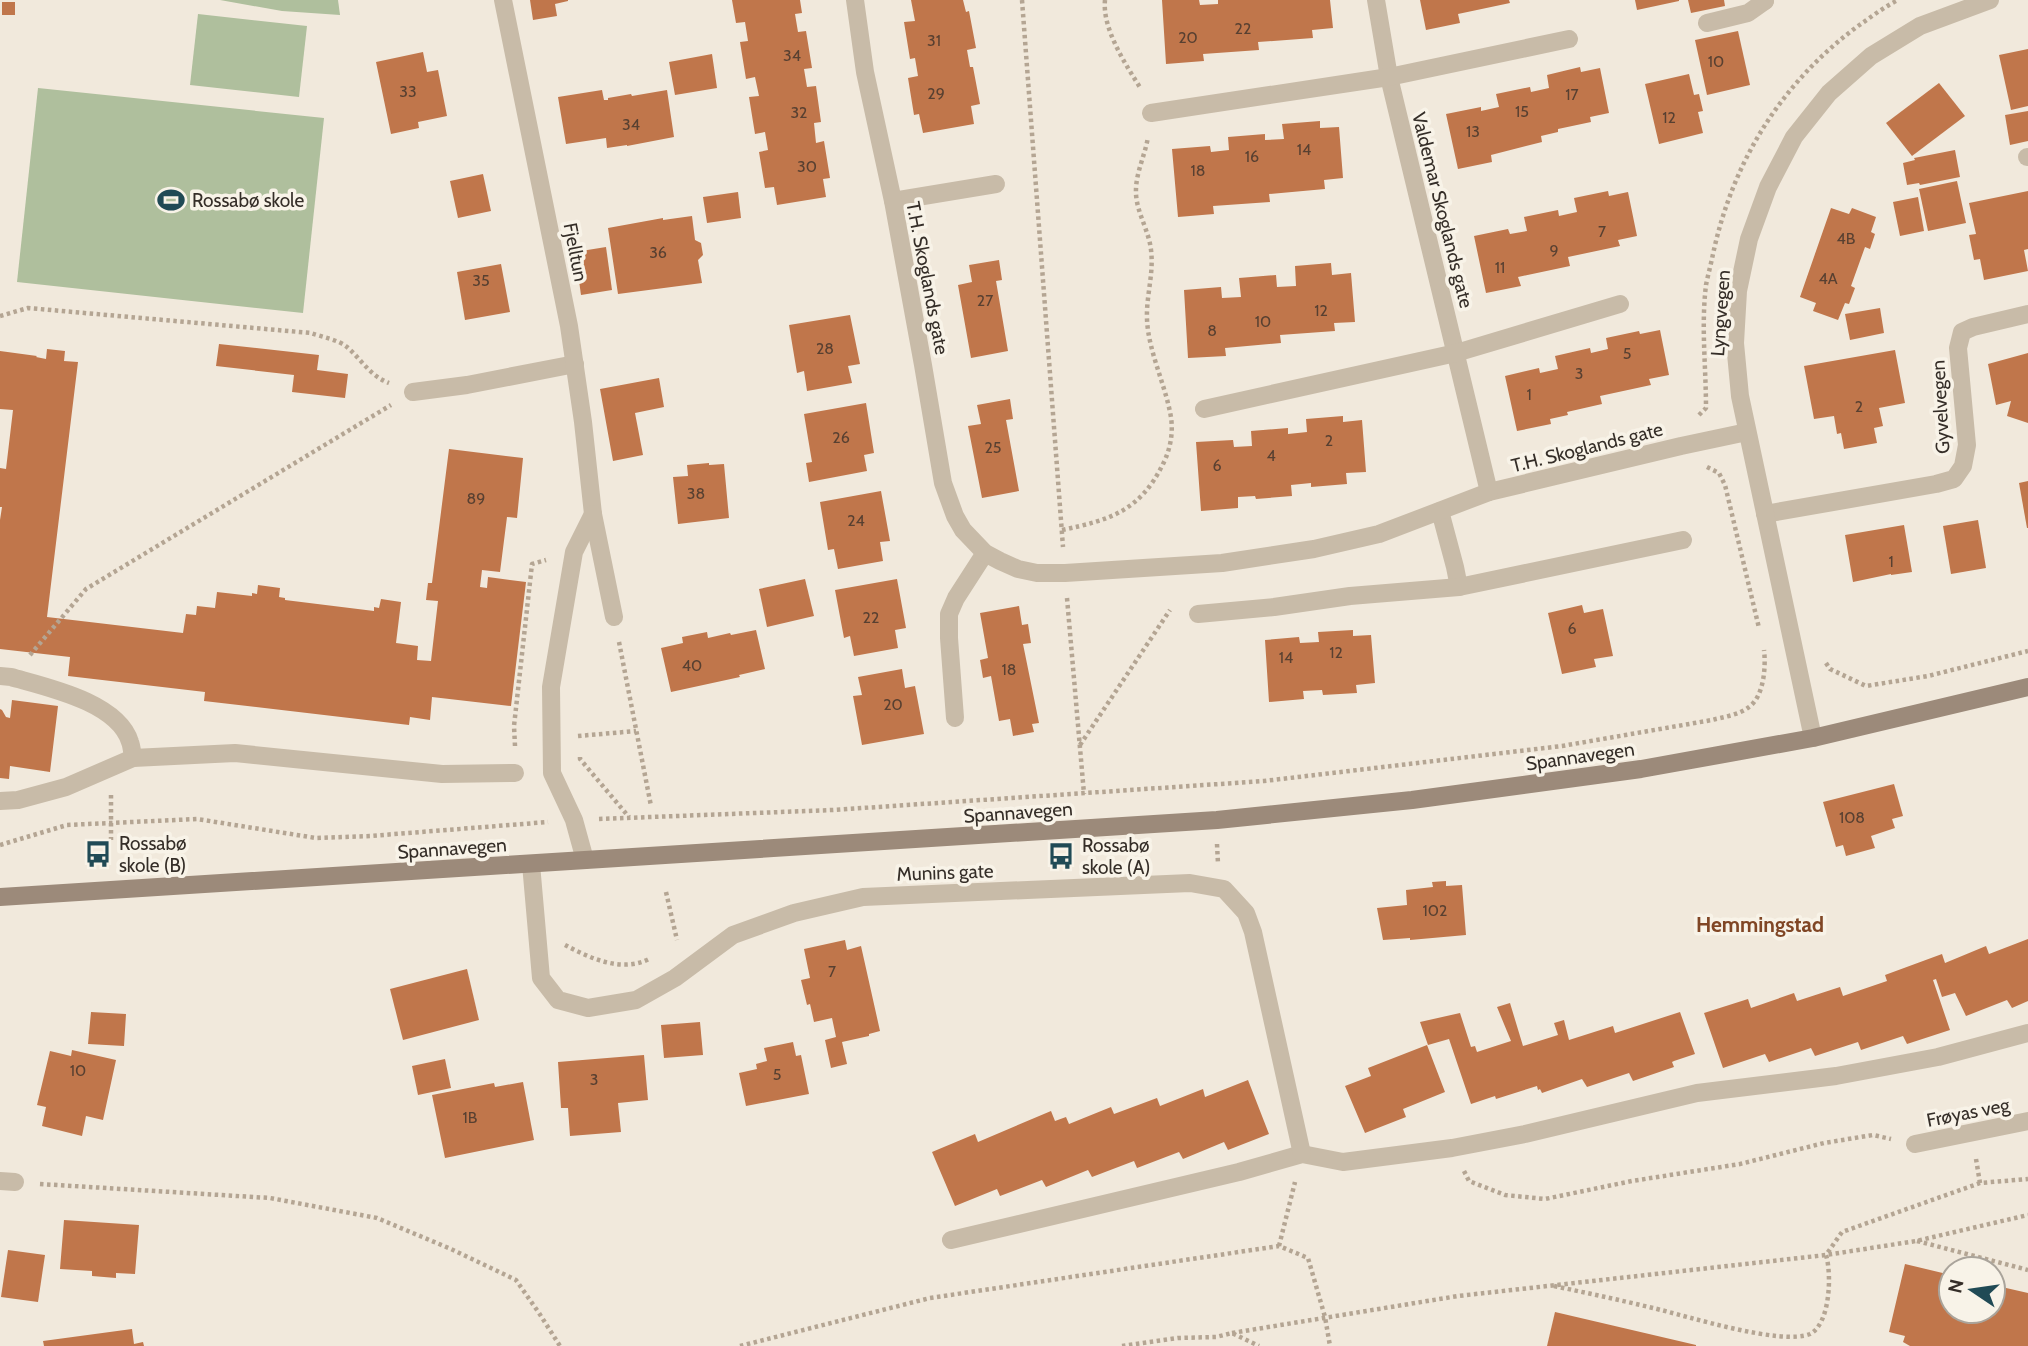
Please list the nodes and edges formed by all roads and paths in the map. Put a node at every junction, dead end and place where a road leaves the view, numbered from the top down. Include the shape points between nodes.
1 (503, 0) edge
2 (855, 0) edge
3 (1022, 0) edge
4 (1105, 0) edge
5 (1376, 0) edge
6 (1765, 0) edge
7 (1990, 0) edge
8 (1707, 23) dead end
9 (1569, 39) dead end
10 (1389, 77) junction
11 (1151, 113) junction
12 (996, 184) dead end
13 (893, 201) junction
14 (1620, 304) dead end
15 (2028, 314) edge
16 (0, 316) edge
17 (1456, 353) junction
18 (575, 364) junction
19 (413, 392) junction
20 (1204, 409) dead end
21 (1747, 432) junction
22 (1705, 467) dead end
23 (1489, 492) junction
24 (1440, 511) junction
25 (593, 514) junction
26 (1765, 514) junction
27 (1062, 530) junction
28 (1683, 540) dead end
29 (985, 553) junction
30 (1065, 573) junction
31 (1459, 587) junction
32 (1175, 603) dead end
33 (1198, 614) dead end
34 (614, 617) joint
35 (1761, 634) dead end
36 (1764, 648) dead end
37 (2028, 651) edge
38 (1824, 659) dead end
39 (5, 676) edge
40 (2028, 687) edge
41 (955, 718) dead end
42 (636, 731) junction
43 (578, 736) dead end
44 (1813, 738) junction
45 (1079, 746) junction
46 (133, 758) junction
47 (110, 768) junction
48 (515, 773) dead end
49 (1084, 794) junction
50 (0, 801) edge
51 (651, 806) dead end
52 (574, 820) junction
53 (112, 823) junction
54 (111, 840) dead end
55 (0, 845) edge
56 (585, 860) junction
57 (531, 864) junction
58 (666, 892) dead end
59 (0, 897) edge
60 (537, 930) junction
61 (671, 945) dead end
62 (654, 956) dead end
63 (2028, 1033) edge
64 (2028, 1121) edge
65 (1915, 1144) joint
66 (1452, 1148) junction
67 (1302, 1154) junction
68 (2028, 1179) edge
69 (7, 1182) edge
70 (2028, 1215) edge
71 (951, 1240) dead end
72 (1916, 1241) junction
73 (1279, 1245) junction
74 (1826, 1255) junction
75 (2028, 1270) edge
76 (1550, 1285) junction
77 (1325, 1317) junction
78 (1233, 1333) junction
79 (559, 1346) edge
80 (740, 1346) edge
81 (1122, 1346) edge
82 (1259, 1346) edge
83 (1331, 1346) edge

1 - 18 street, Fjelltun
2 - 13 street, T.H. Skoglands gate via 864,72
3 - 27 path
4 - 11 path via 1111,34
5 - 10 street, Valdemar Skoglands gate
6 - 8 street via 1748,13
7 - 21 street, Lyngvegen via 1920,26 1871,56 1829,93 1794,137 1749,239 1738,291 1735,343
9 - 10 street
10 - 11 street
10 - 17 street, Valdemar Skoglands gate
11 - 27 path via 1136,196 1151,249 1147,319 1170,412 1167,456 1140,499 1102,520
12 - 13 street
13 - 29 street, T.H. Skoglands gate via 943,482 955,516
14 - 17 street
15 - 26 street, Gyvelvegen via 1962,332 1958,348 1966,445 1963,466 1954,478
16 - 19 path via 28,308 311,333 346,345 383,381
17 - 20 street
17 - 23 street, Valdemar Skoglands gate
18 - 19 street
18 - 25 street, Fjelltun
19 - 39 path via 86,589
21 - 23 street, T.H. Skoglands gate
21 - 26 street, Lyngvegen
22 - 35 path via 1719,473 1725,485
23 - 24 street, T.H. Skoglands gate
24 - 30 street, T.H. Skoglands gate via 1379,534 1314,549 1222,563
24 - 31 street
25 - 34 street, Fjelltun
25 - 52 street via 574,551 551,687 552,773
26 - 44 street, Lyngvegen
27 - 30 path
28 - 31 street
29 - 30 street, T.H. Skoglands gate via 1018,569
29 - 41 street via 949,614
30 - 45 path
31 - 33 street
32 - 45 path
34 - 42 path
36 - 49 path via 1762,685 1750,707 1712,720 1562,746 1419,763 1264,781
37 - 38 path via 1866,686 1830,669
39 - 46 street via 81,697 105,712 130,740
40 - 44 main road, Spannavegen
42 - 43 path
42 - 51 path
44 - 56 main road, Spannavegen via 1628,771 1217,820
45 - 49 path
46 - 47 street
46 - 48 street via 235,753 442,774
47 - 50 street via 66,787
47 - 53 path
49 - 52 path
52 - 53 path via 316,838 197,819
52 - 56 street
53 - 54 path
53 - 55 path via 67,825
56 - 57 main road, Spannavegen
57 - 59 main road, Spannavegen
57 - 60 street, Munins gate
58 - 61 path via 677,940
60 - 62 path via 590,958 615,964
60 - 67 street, Munins gate via 541,978 558,1000 588,1008 636,1000 733,935 794,913 863,897 1190,883 1224,889 1246,914 1254,932
63 - 66 street via 1938,1057 1836,1076 1697,1093
64 - 65 street, Frøyas veg
65 - 66 path via 1873,1135 1545,1199 1505,1195 1469,1181
66 - 67 street via 1343,1162
67 - 71 street
67 - 73 path
68 - 74 path via 1980,1182 1842,1233
69 - 79 path via 270,1198 377,1218 516,1280
70 - 72 path
72 - 74 path
72 - 75 path
73 - 77 path via 1308,1258
73 - 80 path via 930,1298
74 - 76 path
74 - 76 path via 1828,1297 1820,1326 1809,1335 1777,1337 1740,1331
76 - 77 path
77 - 78 path
77 - 83 path
78 - 81 path
78 - 82 path

